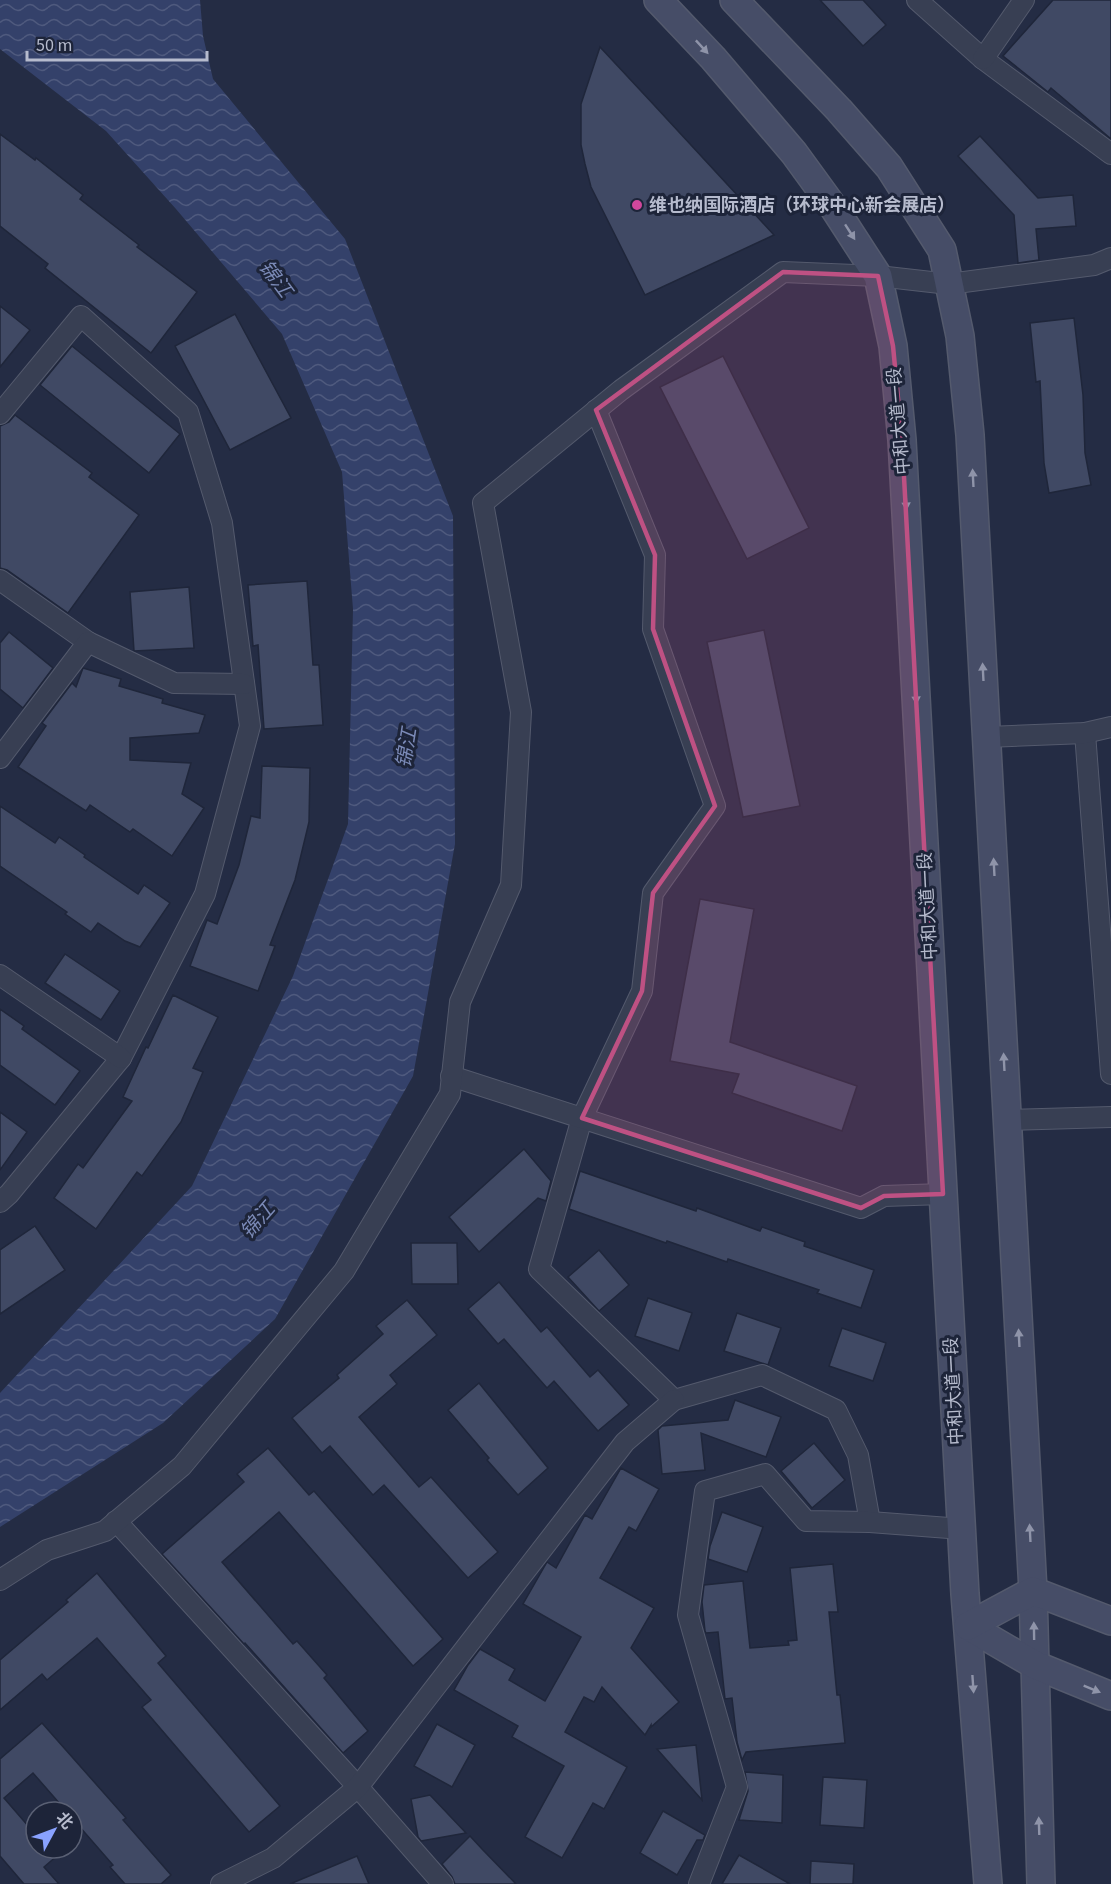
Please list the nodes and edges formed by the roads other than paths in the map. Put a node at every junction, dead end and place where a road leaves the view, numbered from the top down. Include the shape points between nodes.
1 (734, 0) edge
2 (916, 0) edge
3 (1024, 0) edge
4 (660, 2) edge
5 (983, 59) junction
6 (1111, 154) edge
7 (1111, 258) edge
8 (878, 276) junction
9 (949, 284) junction
10 (596, 410) junction
11 (0, 414) edge
12 (0, 580) edge
13 (88, 642) junction
14 (244, 684) junction
15 (1111, 727) edge
16 (1085, 733) junction
17 (987, 737) junction
18 (0, 758) edge
19 (0, 975) edge
20 (121, 1058) junction
21 (1111, 1074) edge
22 (451, 1076) junction
23 (582, 1118) junction
24 (1111, 1118) edge
25 (1008, 1120) junction
26 (3, 1194) edge
27 (943, 1194) junction
28 (674, 1400) junction
29 (116, 1521) junction
30 (870, 1522) junction
31 (962, 1529) junction
32 (0, 1580) edge
33 (1033, 1591) junction
34 (1111, 1621) edge
35 (968, 1626) junction
36 (1035, 1665) junction
37 (1111, 1696) edge
38 (358, 1787) junction
39 (221, 1884) edge
40 (443, 1884) edge
41 (699, 1884) edge
42 (988, 1884) edge
43 (1041, 1884) edge

1 - 9 main road via 889,167 942,250
2 - 5 street
3 - 5 street
4 -> 8 main road, 中和大道一段 via 794,153
5 - 6 street
7 - 9 street via 1094,265
8 - 9 street
8 - 10 street via 783,272
8 -> 27 main road, 中和大道一段 via 893,346 902,440
17 -> 9 main road via 970,435 960,336
10 - 22 street via 483,503 521,712 511,885 460,1002
10 - 23 street via 655,555 653,629 715,806 652,893 642,991
11 - 14 street via 81,316 188,412 222,523
12 - 13 street
13 - 14 street via 174,683
13 - 18 street
14 - 20 street via 250,726 205,894
15 - 16 street
16 - 17 street
16 - 21 street
25 -> 17 main road
19 - 20 street
20 - 26 street
22 - 23 street
22 - 29 street via 450,1094 344,1270 182,1466
23 - 27 street via 861,1208 884,1196
23 - 28 street via 539,1269
24 - 25 street
33 -> 25 main road
27 - 31 main road, 中和大道一段
28 - 30 street via 762,1375 836,1410 858,1455
28 - 38 street via 624,1442
29 - 32 street via 105,1531 47,1550
29 - 38 street
30 - 31 street
30 - 41 street via 806,1521 765,1474 705,1491 688,1615 737,1787
31 - 35 main road, 中和大道一段
33 - 34 main road
33 - 35 main road
36 -> 33 main road
35 - 36 main road
35 -> 42 main road, 中和大道一段
36 -> 37 main road
43 -> 36 main road
38 - 39 street via 273,1858
38 - 40 street

